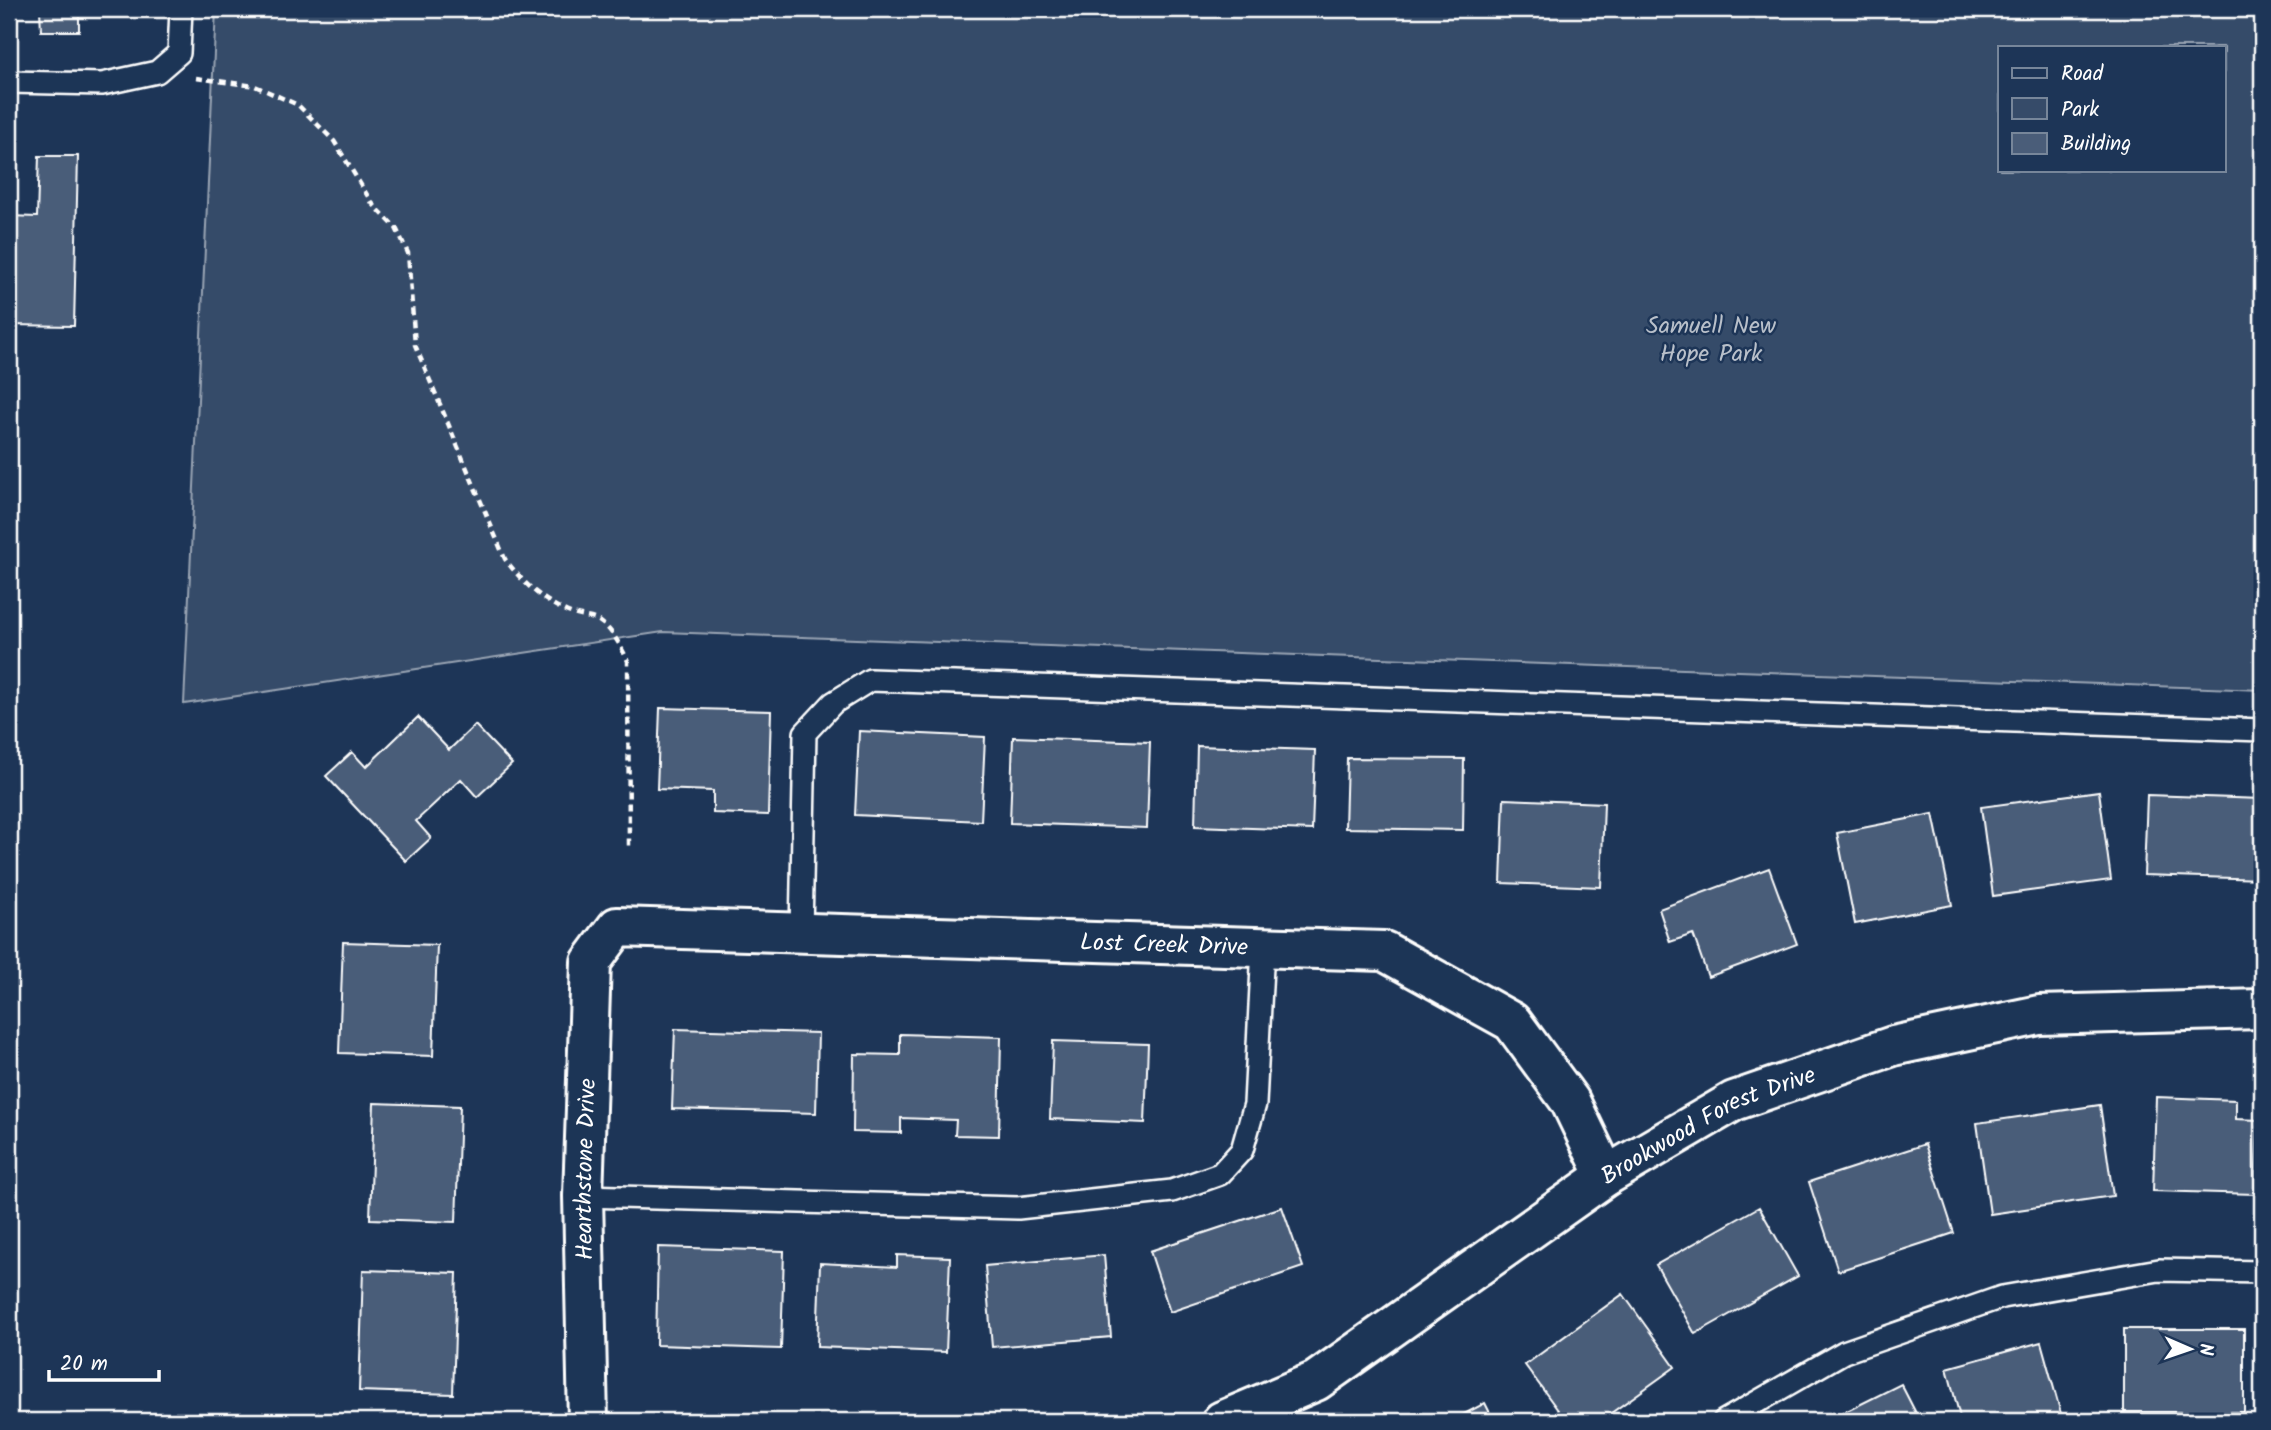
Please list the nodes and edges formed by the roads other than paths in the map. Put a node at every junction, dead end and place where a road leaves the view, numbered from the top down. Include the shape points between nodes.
1 (181, 9) edge
2 (9, 82) edge
3 (2262, 730) edge
4 (617, 927) joint
5 (801, 933) junction
6 (1263, 947) junction
7 (2262, 1009) edge
8 (1606, 1176) junction
9 (583, 1196) junction
10 (2262, 1272) edge
11 (588, 1421) edge
12 (1222, 1421) edge
13 (1724, 1421) edge

1 - 2 lane via 179,53 157,72 102,84
3 - 5 lane via 870,680 833,703 805,733
4 - 5 street, Lost Creek Drive
4 - 9 street, Hearthstone Drive via 591,962
5 - 6 street, Lost Creek Drive
6 - 8 street, Lost Creek Drive via 1384,951 1512,1022 1570,1101
6 - 9 lane via 1255,1104 1242,1150 1220,1174 1172,1191 1018,1208
7 - 8 street, Brookwood Forest Drive via 2039,1015 1893,1046 1734,1101
8 - 12 street, Brookwood Forest Drive via 1316,1381
9 - 11 street, Hearthstone Drive
10 - 13 lane via 2159,1270 2002,1297 1844,1352

